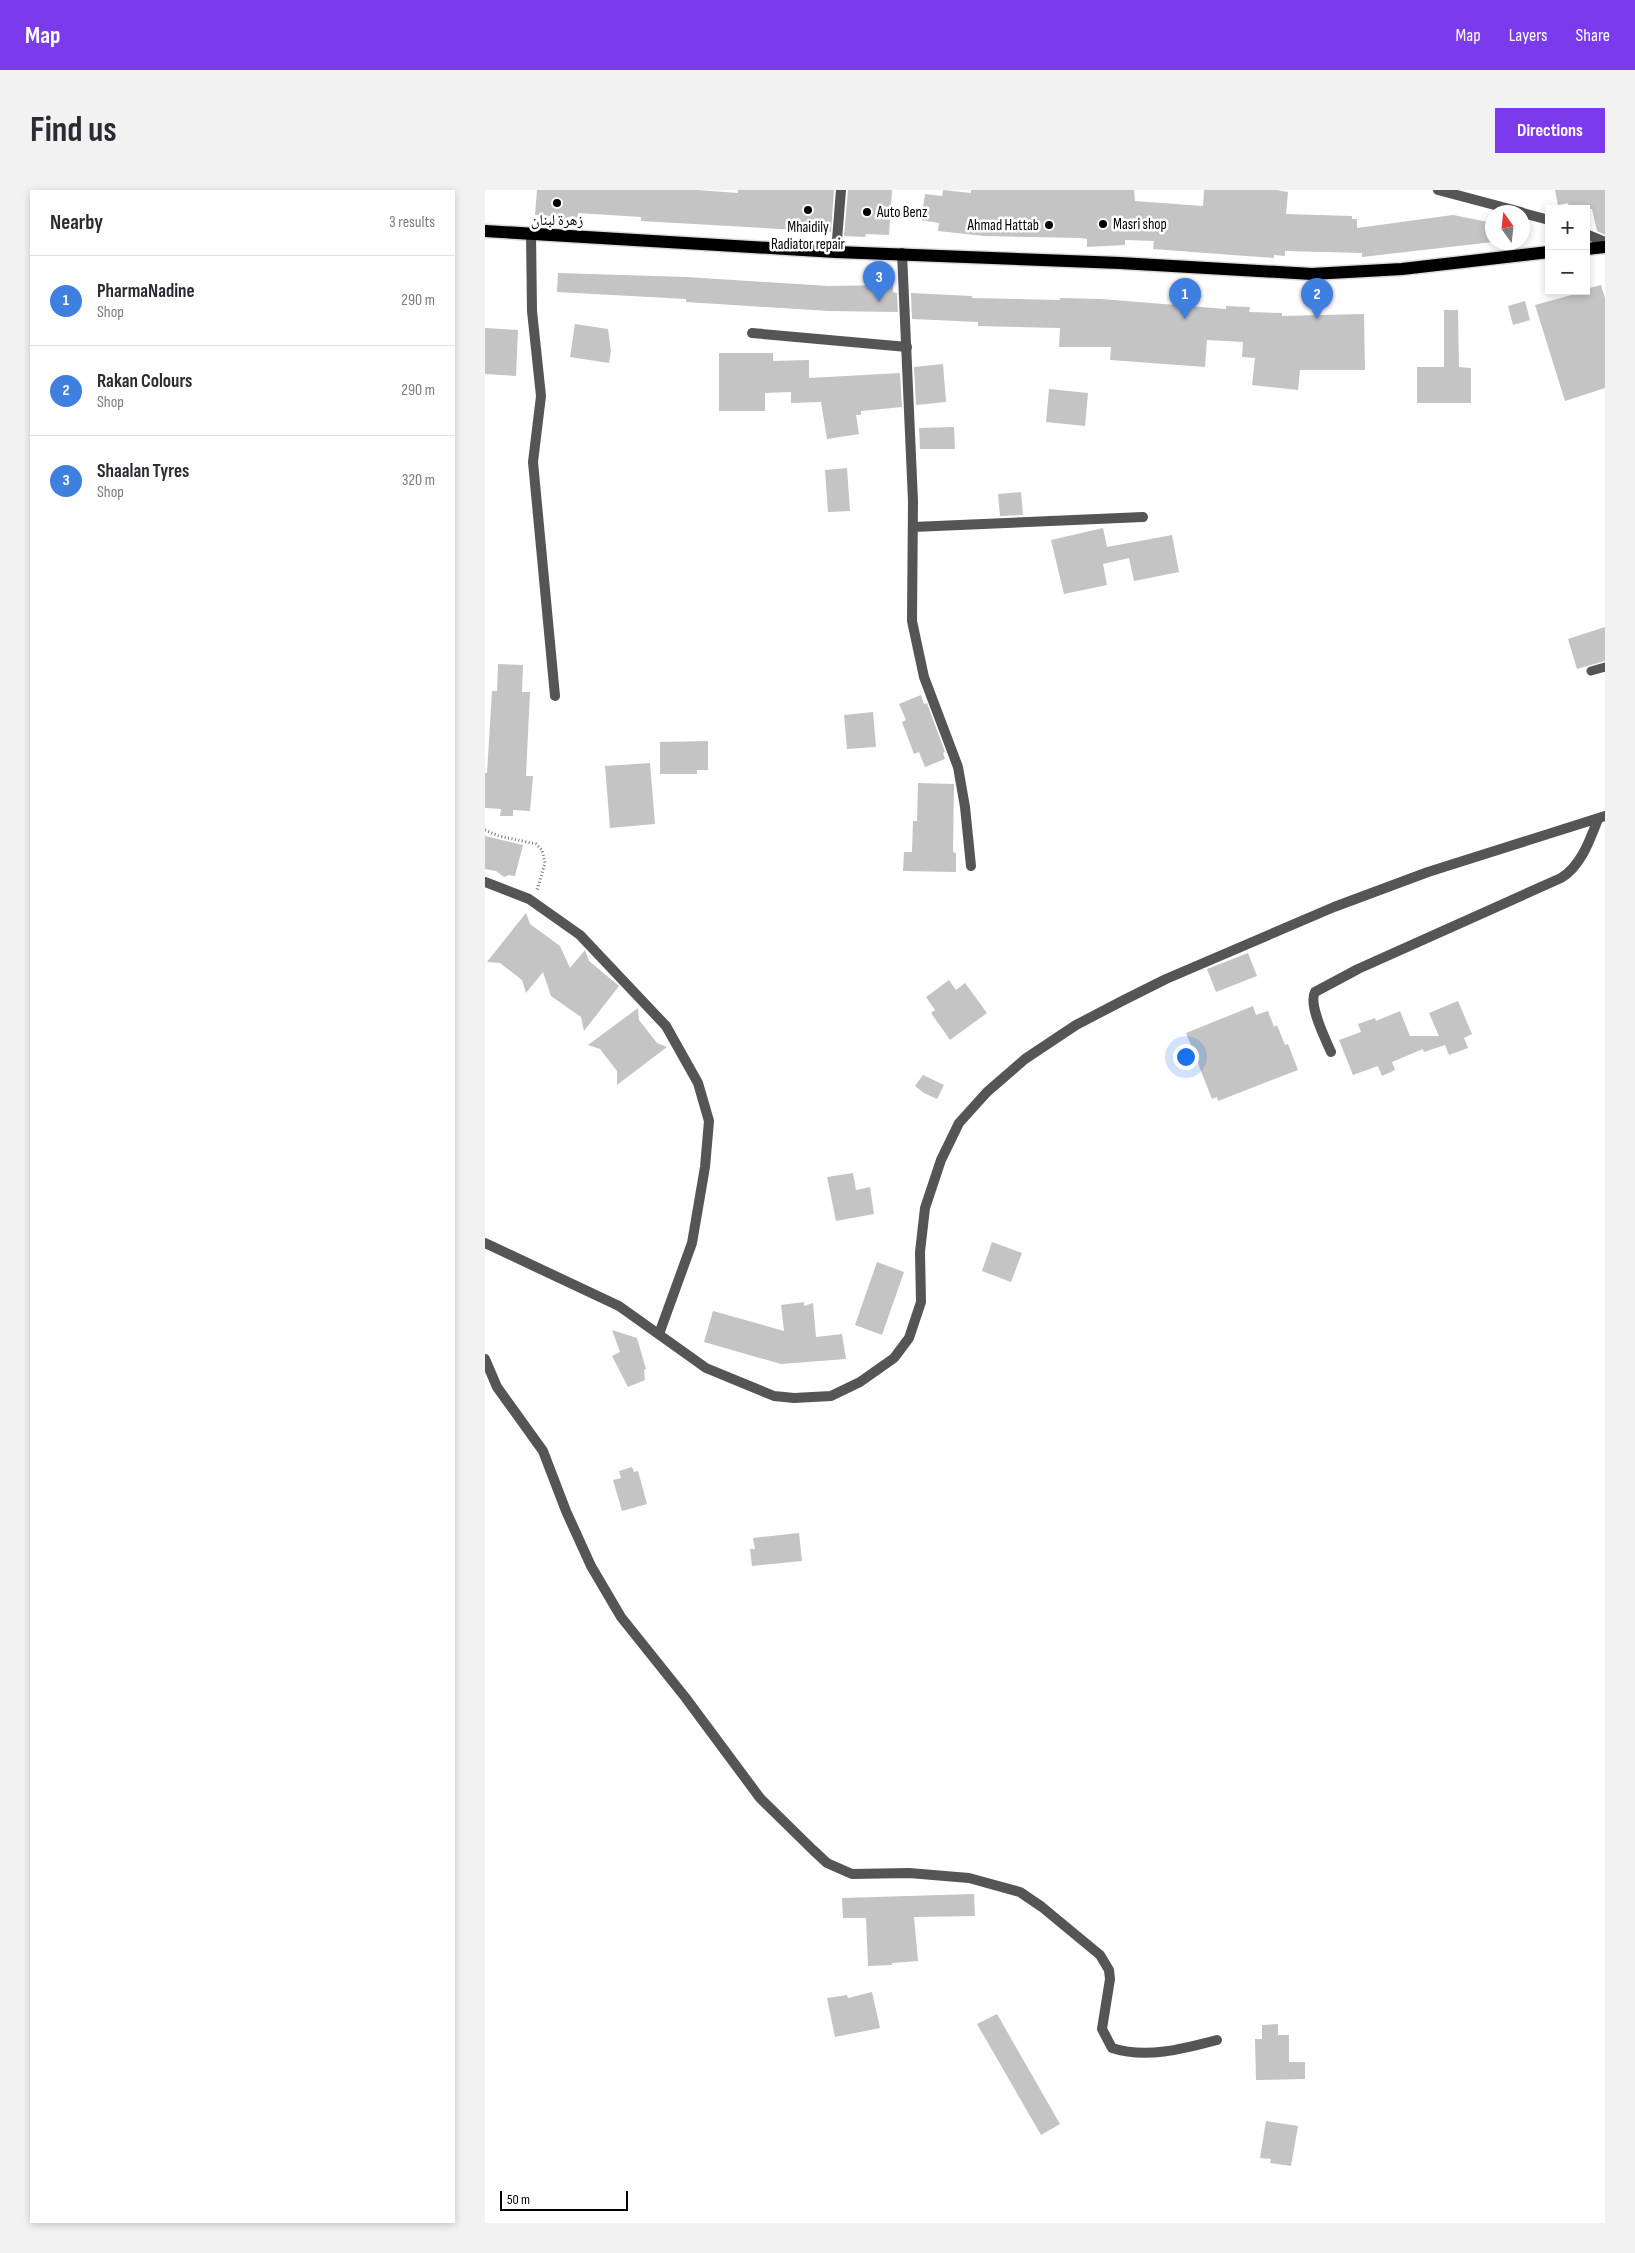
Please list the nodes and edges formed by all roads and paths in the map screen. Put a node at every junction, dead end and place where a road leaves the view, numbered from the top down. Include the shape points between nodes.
1 (841, 190) edge
2 (1438, 190) edge
3 (1493, 205) edge
4 (1530, 215) edge
5 (1545, 219) edge
6 (485, 231) edge
7 (531, 233) junction
8 (1590, 236) edge
9 (1605, 242) edge
10 (1605, 246) edge
11 (1590, 248) edge
12 (836, 252) junction
13 (1545, 252) edge
14 (902, 253) junction
15 (752, 333) dead end
16 (907, 347) junction
17 (1143, 517) dead end
18 (913, 527) junction
19 (1605, 667) edge
20 (1591, 671) dead end
21 (555, 696) dead end
22 (1602, 818) edge
23 (485, 830) edge
24 (971, 866) dead end
25 (485, 882) edge
26 (529, 898) junction
27 (1331, 1052) dead end
28 (485, 1243) edge
29 (659, 1334) junction
30 (485, 1359) edge
31 (1217, 2040) dead end

1 - 12 street
2 - 3 street
4 - 5 street
6 - 7 main road
7 - 12 main road
7 - 21 street via 532,311 541,396 533,462
8 - 9 street
10 - 11 main road
12 - 14 main road
13 - 14 main road via 1401,269 1312,274
14 - 16 street
15 - 16 street
16 - 18 street
17 - 18 street
18 - 24 street via 911,621 924,677 958,767
19 - 20 lane
22 - 27 street via 1571,871 1561,878 1358,969 1315,992 1312,996 1314,1009
22 - 29 street via 1428,872 1334,907 1166,979 1076,1024 1025,1059 987,1092 959,1123 941,1160 925,1208 920,1252 921,1302 909,1338 894,1358 860,1382 831,1396 774,1396 706,1368
23 - 26 path via 536,844 542,850 545,863 538,889
25 - 26 street
26 - 29 street via 580,935 666,1026 698,1083 709,1121 705,1167 692,1243
28 - 29 street via 619,1306
30 - 31 street via 497,1386 543,1451 587,1557 621,1618 760,1798 813,1850 827,1863 852,1874 909,1873 969,1878 1020,1892 1042,1906 1100,1955 1105,1963 1110,1979 1102,2029 1111,2048 1127,2053 1153,2053

